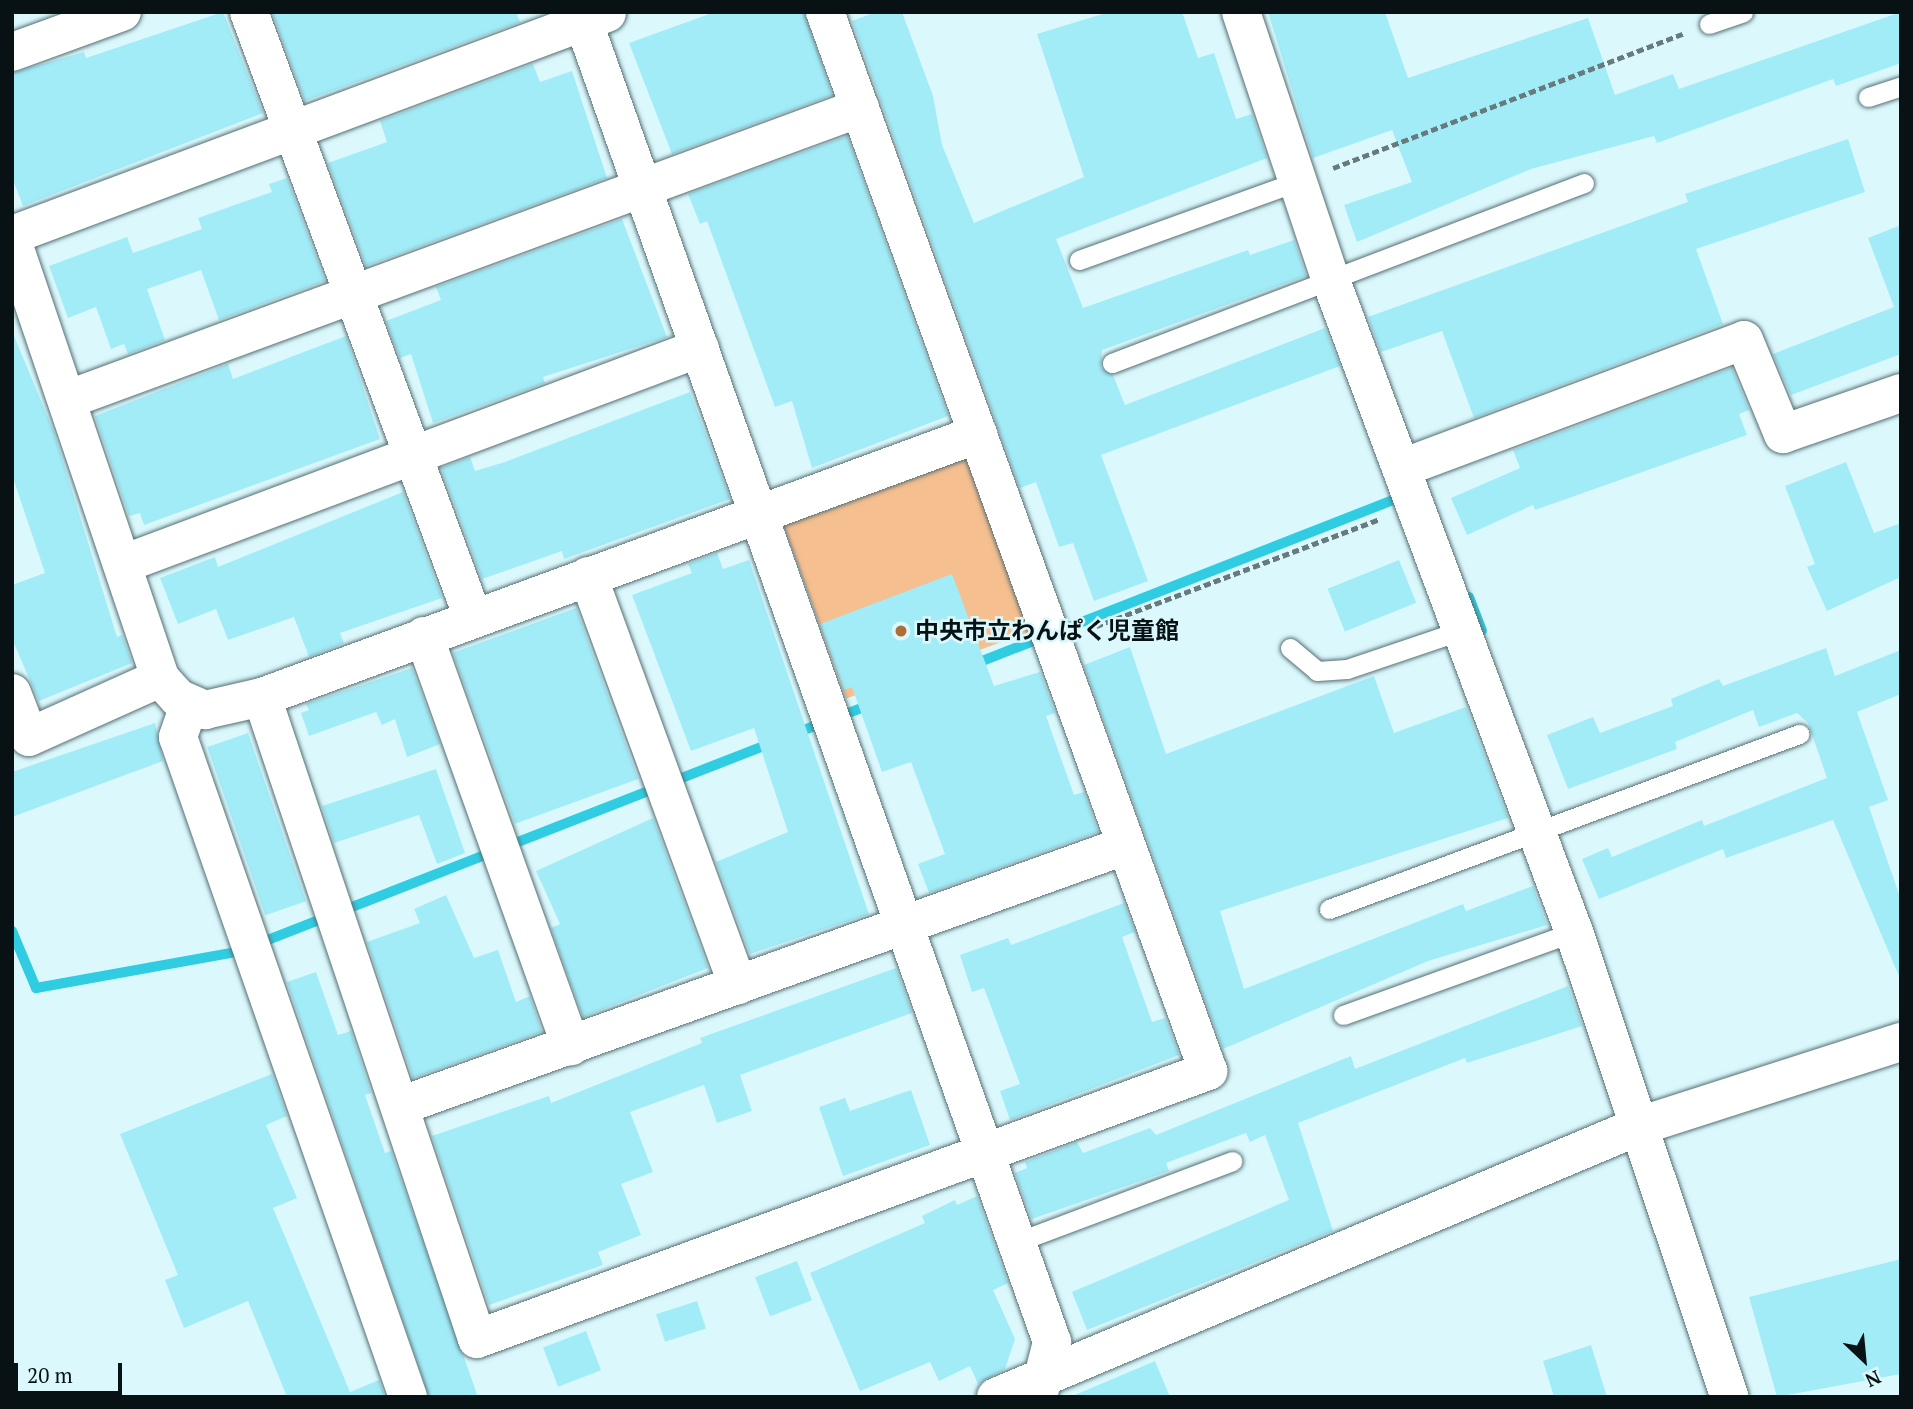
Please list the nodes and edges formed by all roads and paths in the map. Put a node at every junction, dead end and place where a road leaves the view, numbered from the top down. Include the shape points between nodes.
1 (122, 12) edge
2 (249, 12) edge
3 (825, 12) edge
4 (1241, 12) edge
5 (1743, 12) edge
6 (591, 15) edge
7 (1709, 24) joint
8 (12, 52) edge
9 (1901, 86) edge
10 (1868, 97) dead end
11 (860, 108) junction
12 (293, 130) junction
13 (1296, 182) junction
14 (1584, 183) dead end
15 (642, 188) junction
16 (12, 237) edge
17 (1079, 260) dead end
18 (1330, 278) junction
19 (354, 295) junction
20 (700, 348) junction
21 (1112, 363) dead end
22 (1901, 393) edge
23 (69, 399) junction
24 (978, 434) junction
25 (413, 456) junction
26 (1409, 486) junction
27 (758, 513) junction
28 (123, 565) junction
29 (588, 576) junction
30 (473, 618) junction
31 (1462, 630) junction
32 (1049, 631) junction
33 (424, 636) junction
34 (1290, 648) dead end
35 (160, 678) junction
36 (12, 693) edge
37 (262, 697) junction
38 (189, 705) junction
39 (1798, 734) dead end
40 (1537, 831) junction
41 (1124, 846) junction
42 (1329, 908) dead end
43 (904, 927) junction
44 (1574, 932) junction
45 (738, 985) junction
46 (1343, 1015) dead end
47 (1901, 1042) edge
48 (570, 1047) junction
49 (400, 1106) junction
50 (1639, 1126) junction
51 (986, 1154) junction
52 (1232, 1161) dead end
53 (1017, 1242) junction
54 (1040, 1388) edge
55 (408, 1397) edge
56 (996, 1397) edge
57 (1730, 1397) edge

1 - 8 street
2 - 12 street
3 - 11 street
4 - 13 street
5 - 7 lane
6 - 12 street
6 - 15 street
7 - 13 path
9 - 10 lane
11 - 15 street
11 - 24 street
12 - 16 street
12 - 19 street
13 - 17 lane
13 - 18 street
14 - 18 lane
15 - 19 street
15 - 20 street
16 - 23 street
18 - 21 lane
18 - 26 street
19 - 23 street
19 - 25 street
20 - 25 street
20 - 27 street
22 - 26 street via 1783,434 1744,340
23 - 28 street
24 - 27 street
24 - 32 street
25 - 28 street
25 - 30 street
26 - 31 street
26 - 32 path
27 - 29 street
27 - 43 street
28 - 35 street
29 - 30 street
29 - 45 street
30 - 33 street
31 - 34 lane via 1347,669 1317,671
31 - 40 street
32 - 41 street
33 - 37 street
33 - 48 street
35 - 36 street via 29,737
35 - 38 street
37 - 38 street via 205,710
37 - 49 street
38 - 55 street via 178,737
39 - 40 lane
40 - 42 lane
40 - 44 street
41 - 43 street
41 - 51 street via 1208,1071
43 - 45 street
43 - 51 street
44 - 46 lane
44 - 50 street
45 - 48 street
47 - 50 street
48 - 49 street
49 - 51 street via 477,1339
50 - 54 street
50 - 57 street
51 - 53 street
52 - 53 lane
53 - 54 street via 1052,1342
54 - 56 street

